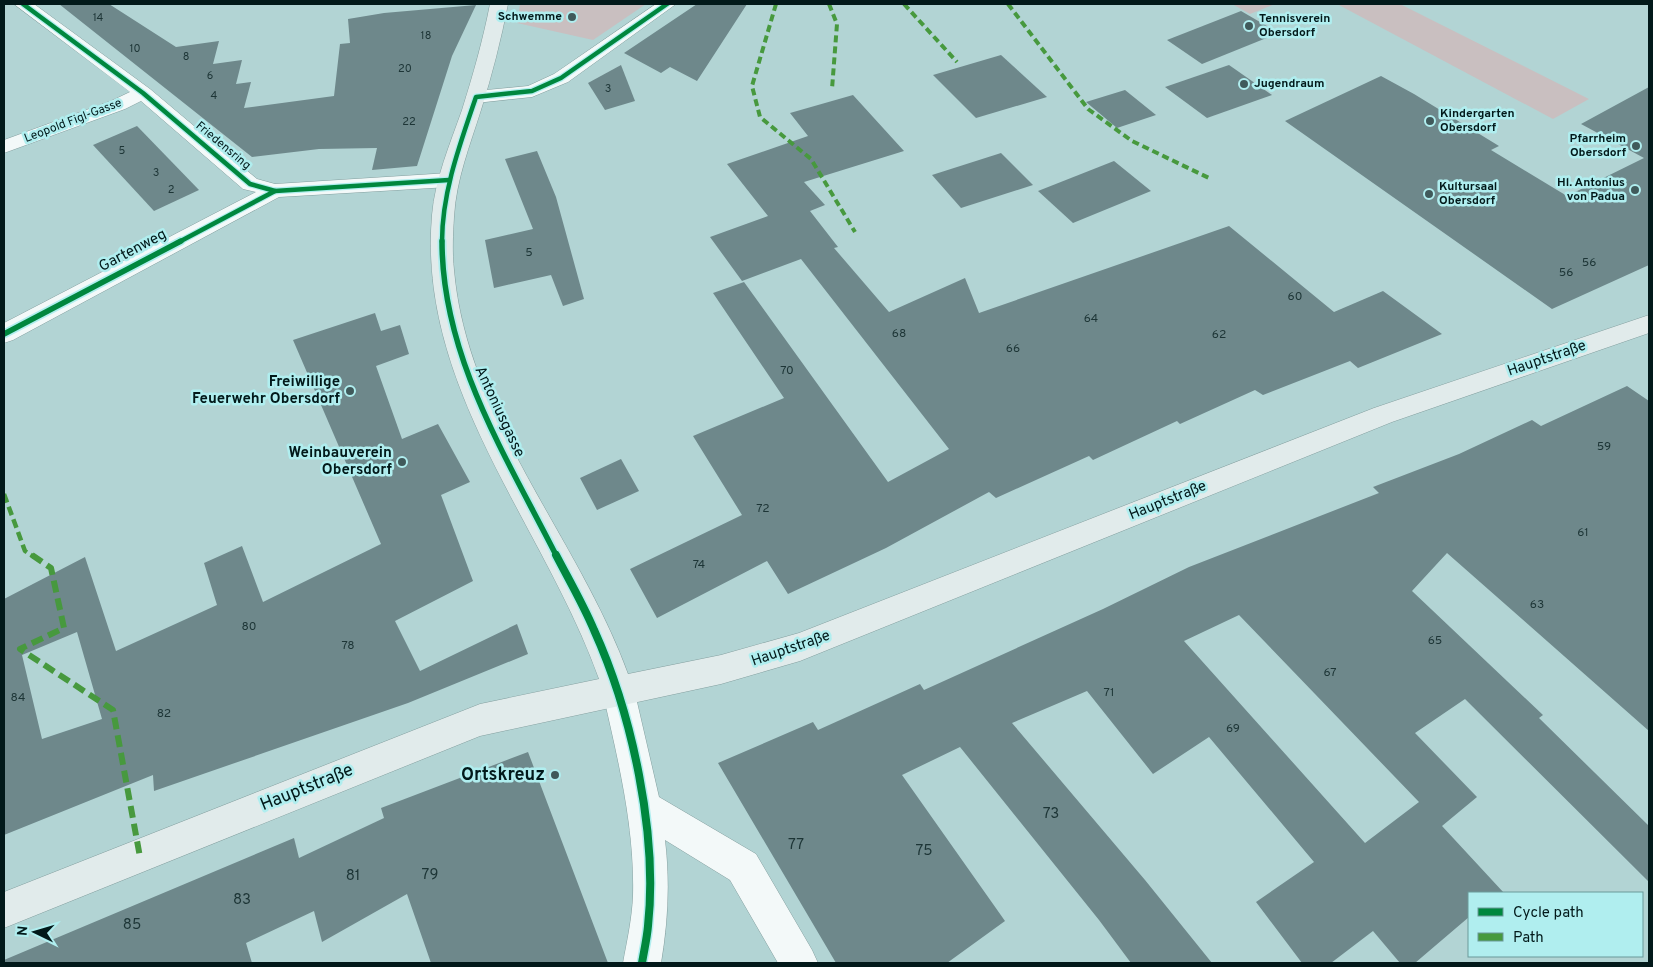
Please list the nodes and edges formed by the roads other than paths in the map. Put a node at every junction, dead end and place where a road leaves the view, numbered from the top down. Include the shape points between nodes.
1 (23, 4) edge
2 (499, 4) edge
3 (667, 4) edge
4 (143, 93) junction
5 (476, 97) junction
6 (4, 147) edge
7 (449, 180) junction
8 (276, 191) junction
9 (1649, 324) edge
10 (4, 334) edge
11 (618, 689) junction
12 (644, 808) junction
13 (4, 910) edge
14 (642, 963) edge
15 (799, 963) edge

1 - 4 street, Friedensring
2 - 5 main road, Antoniusgasse
3 - 5 street via 561,78 532,91
4 - 6 street, Leopold Figl-Gasse
4 - 8 street, Friedensring via 250,184
5 - 7 main road, Antoniusgasse
7 - 8 street, Friedensring
7 - 11 main road, Antoniusgasse via 443,216 442,259 447,305 460,354 479,407 597,634
8 - 10 street, Gartenweg
9 - 11 main road, Hauptstraße via 1383,415 758,662
11 - 12 street
11 - 13 main road, Hauptstraße via 480,720
12 - 14 street via 651,879 647,942
12 - 15 street via 743,867

